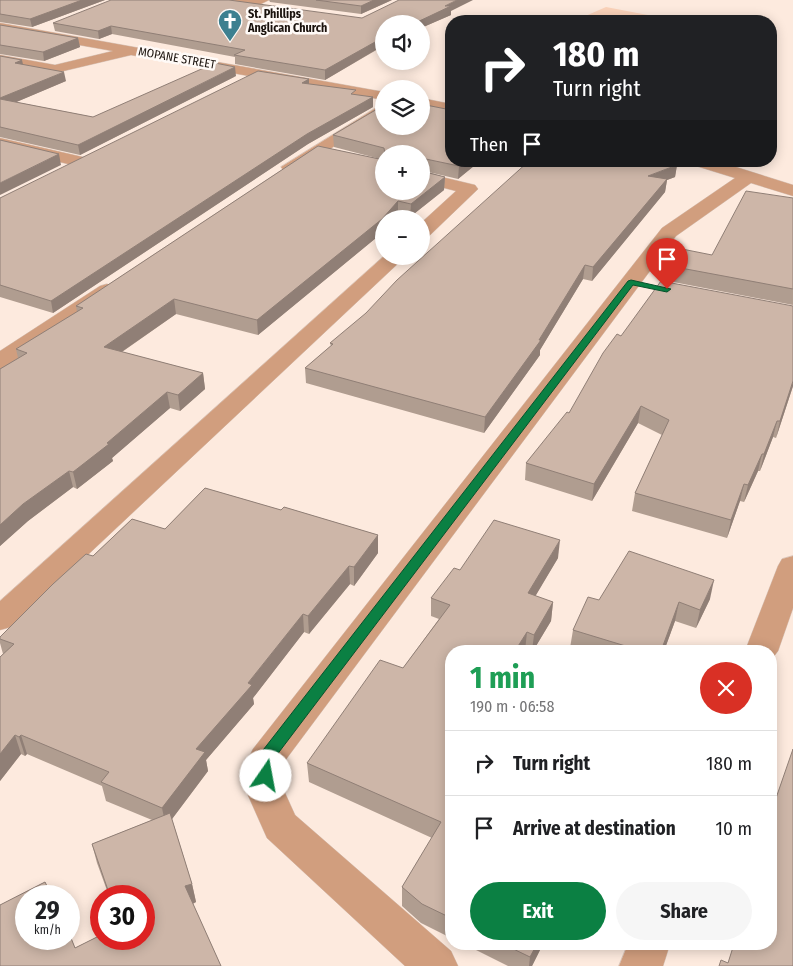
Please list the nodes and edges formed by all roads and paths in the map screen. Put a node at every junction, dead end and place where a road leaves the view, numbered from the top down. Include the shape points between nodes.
1 (206, 0) edge
2 (266, 4) edge
3 (53, 26) dead end
4 (0, 27) edge
5 (36, 32) junction
6 (132, 51) junction
7 (0, 59) edge
8 (258, 72) junction
9 (232, 86) edge
10 (375, 94) edge
11 (430, 104) edge
12 (445, 107) edge
13 (375, 113) edge
14 (0, 143) edge
15 (315, 150) junction
16 (99, 153) edge
17 (341, 157) edge
18 (82, 162) junction
19 (720, 167) edge
20 (57, 175) edge
21 (750, 176) junction
22 (274, 178) edge
23 (430, 179) edge
24 (793, 191) edge
25 (430, 225) edge
26 (386, 265) edge
27 (124, 278) edge
28 (0, 362) edge
29 (793, 566) edge
30 (0, 619) edge
31 (763, 645) edge
32 (647, 950) edge
33 (436, 966) edge
34 (641, 966) edge

1 - 2 street
3 - 5 street
4 - 5 street, MOPANE STREET
5 - 6 street, MOPANE STREET
6 - 7 street via 55,69
6 - 8 street, MOPANE STREET
8 - 9 street
8 - 10 street, MOPANE STREET
11 - 12 street
13 - 15 street
14 - 18 street
15 - 17 street
15 - 22 street
16 - 18 street
18 - 20 street
19 - 21 street
21 - 24 street
21 - 33 street via 669,232 641,284 266,759 266,793 281,826
23 - 25 street via 469,189
26 - 30 street
27 - 28 street
29 - 31 street
32 - 34 street

